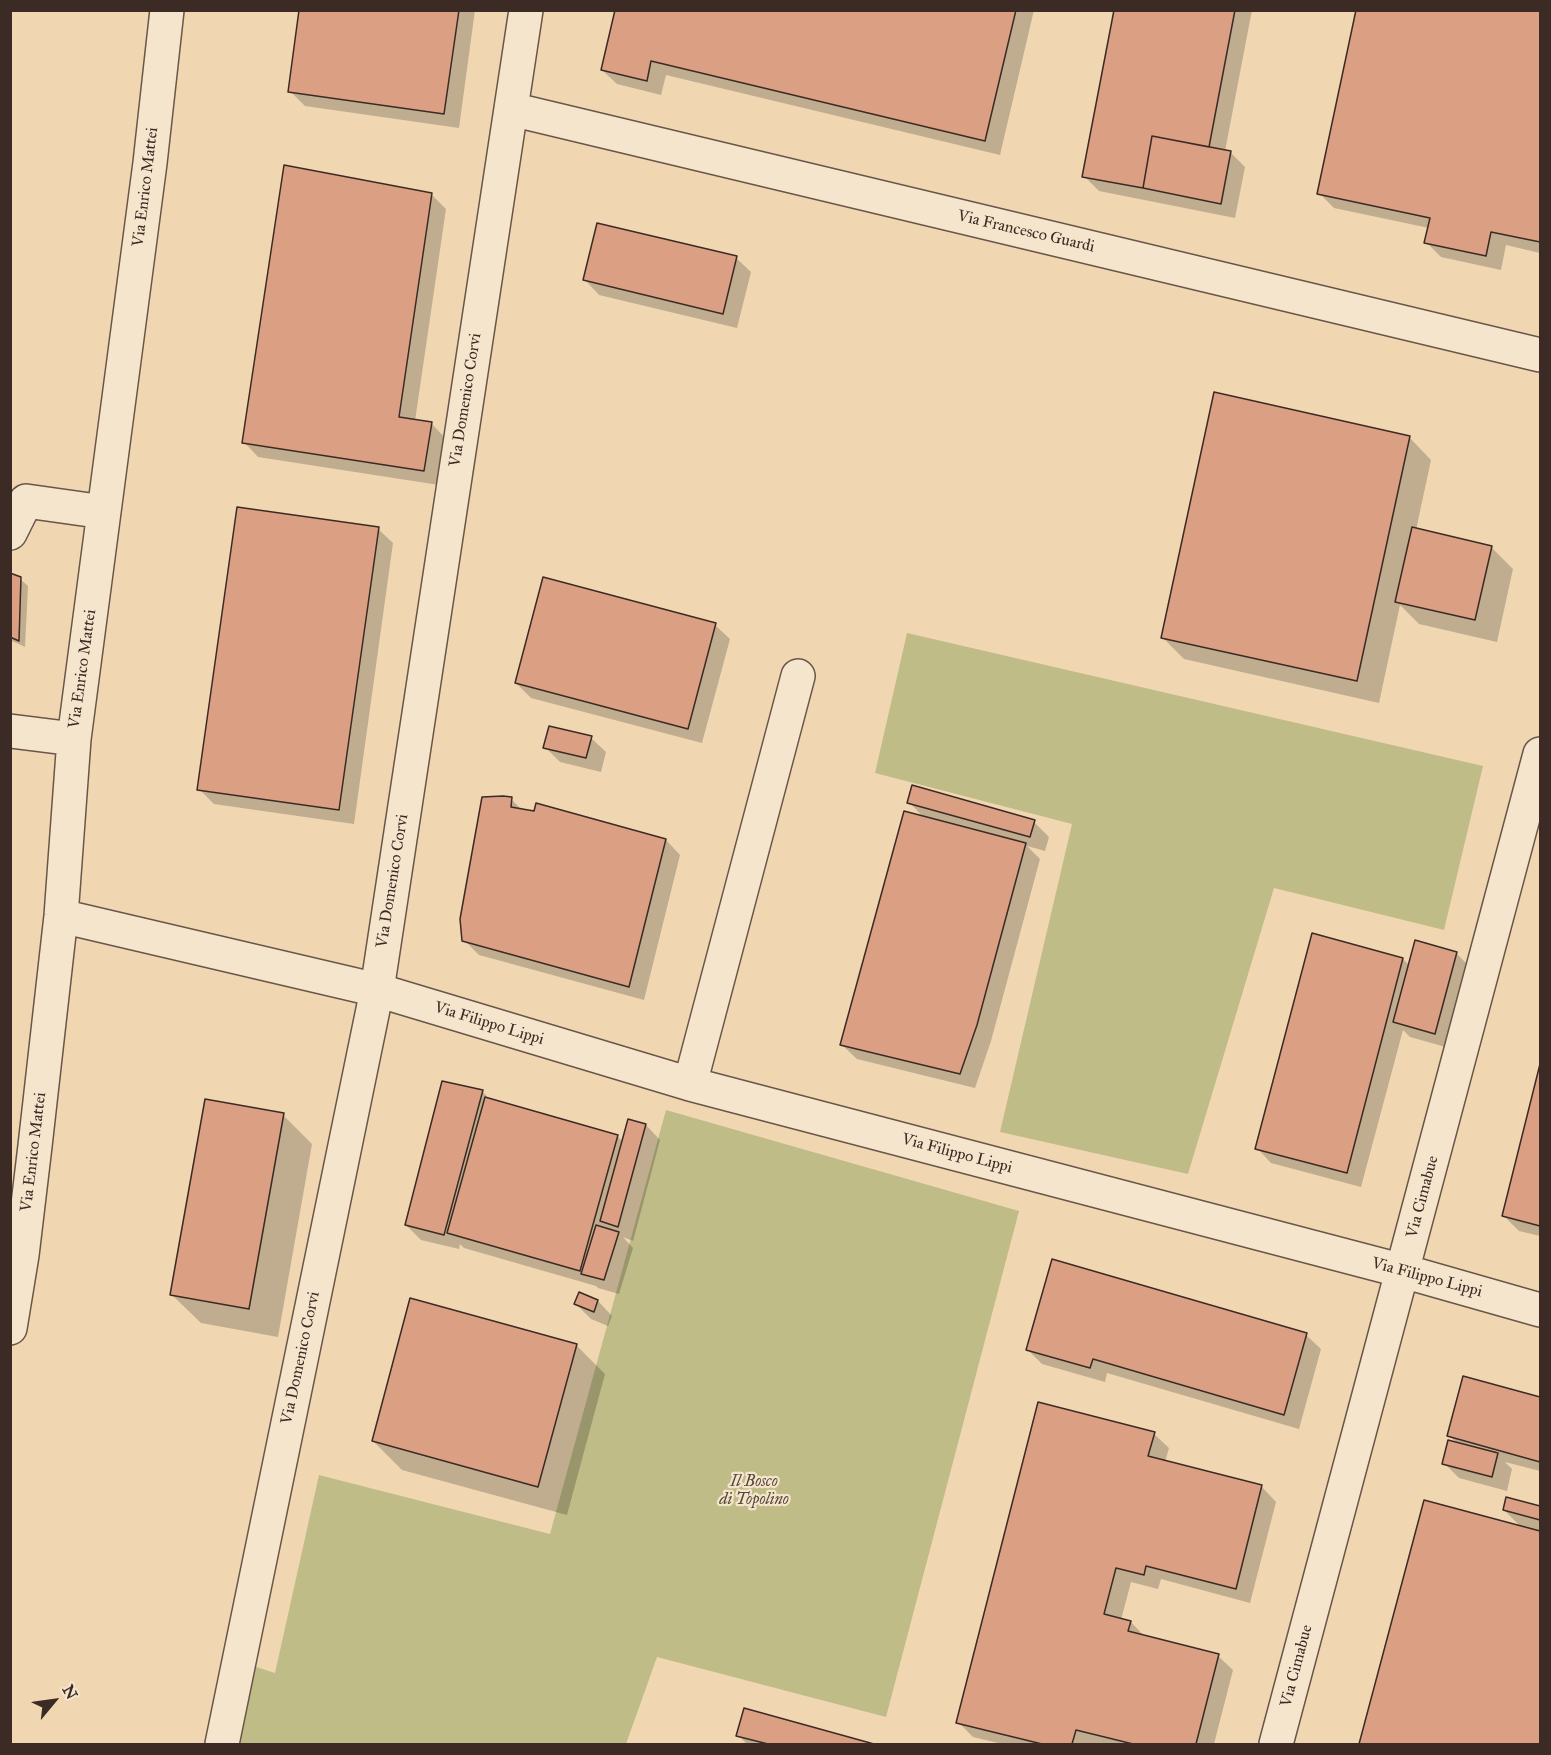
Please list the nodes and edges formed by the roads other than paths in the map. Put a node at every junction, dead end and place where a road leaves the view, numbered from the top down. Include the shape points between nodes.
1 (167, 10) edge
2 (526, 10) edge
3 (511, 109) junction
4 (1540, 355) edge
5 (104, 512) junction
6 (10, 533) edge
7 (798, 676) dead end
8 (10, 731) edge
9 (74, 739) junction
10 (1540, 754) edge
11 (61, 916) junction
12 (377, 990) junction
13 (690, 1084) junction
14 (1403, 1271) junction
15 (1540, 1310) edge
16 (10, 1328) edge
17 (222, 1744) edge
18 (1276, 1744) edge

1 - 5 street, Via Enrico Mattei
2 - 3 street, Via Domenico Corvi
3 - 4 street, Via Francesco Guardi
3 - 12 street, Via Domenico Corvi
5 - 6 street via 26,501
5 - 9 street, Via Enrico Mattei
7 - 13 street
8 - 9 street
9 - 11 street, Via Enrico Mattei
10 - 14 street, Via Cimabue
11 - 12 street, Via Filippo Lippi
11 - 16 street, Via Enrico Mattei
12 - 13 street, Via Filippo Lippi
12 - 17 street, Via Domenico Corvi
13 - 14 street, Via Filippo Lippi
14 - 15 street, Via Filippo Lippi
14 - 18 street, Via Cimabue

